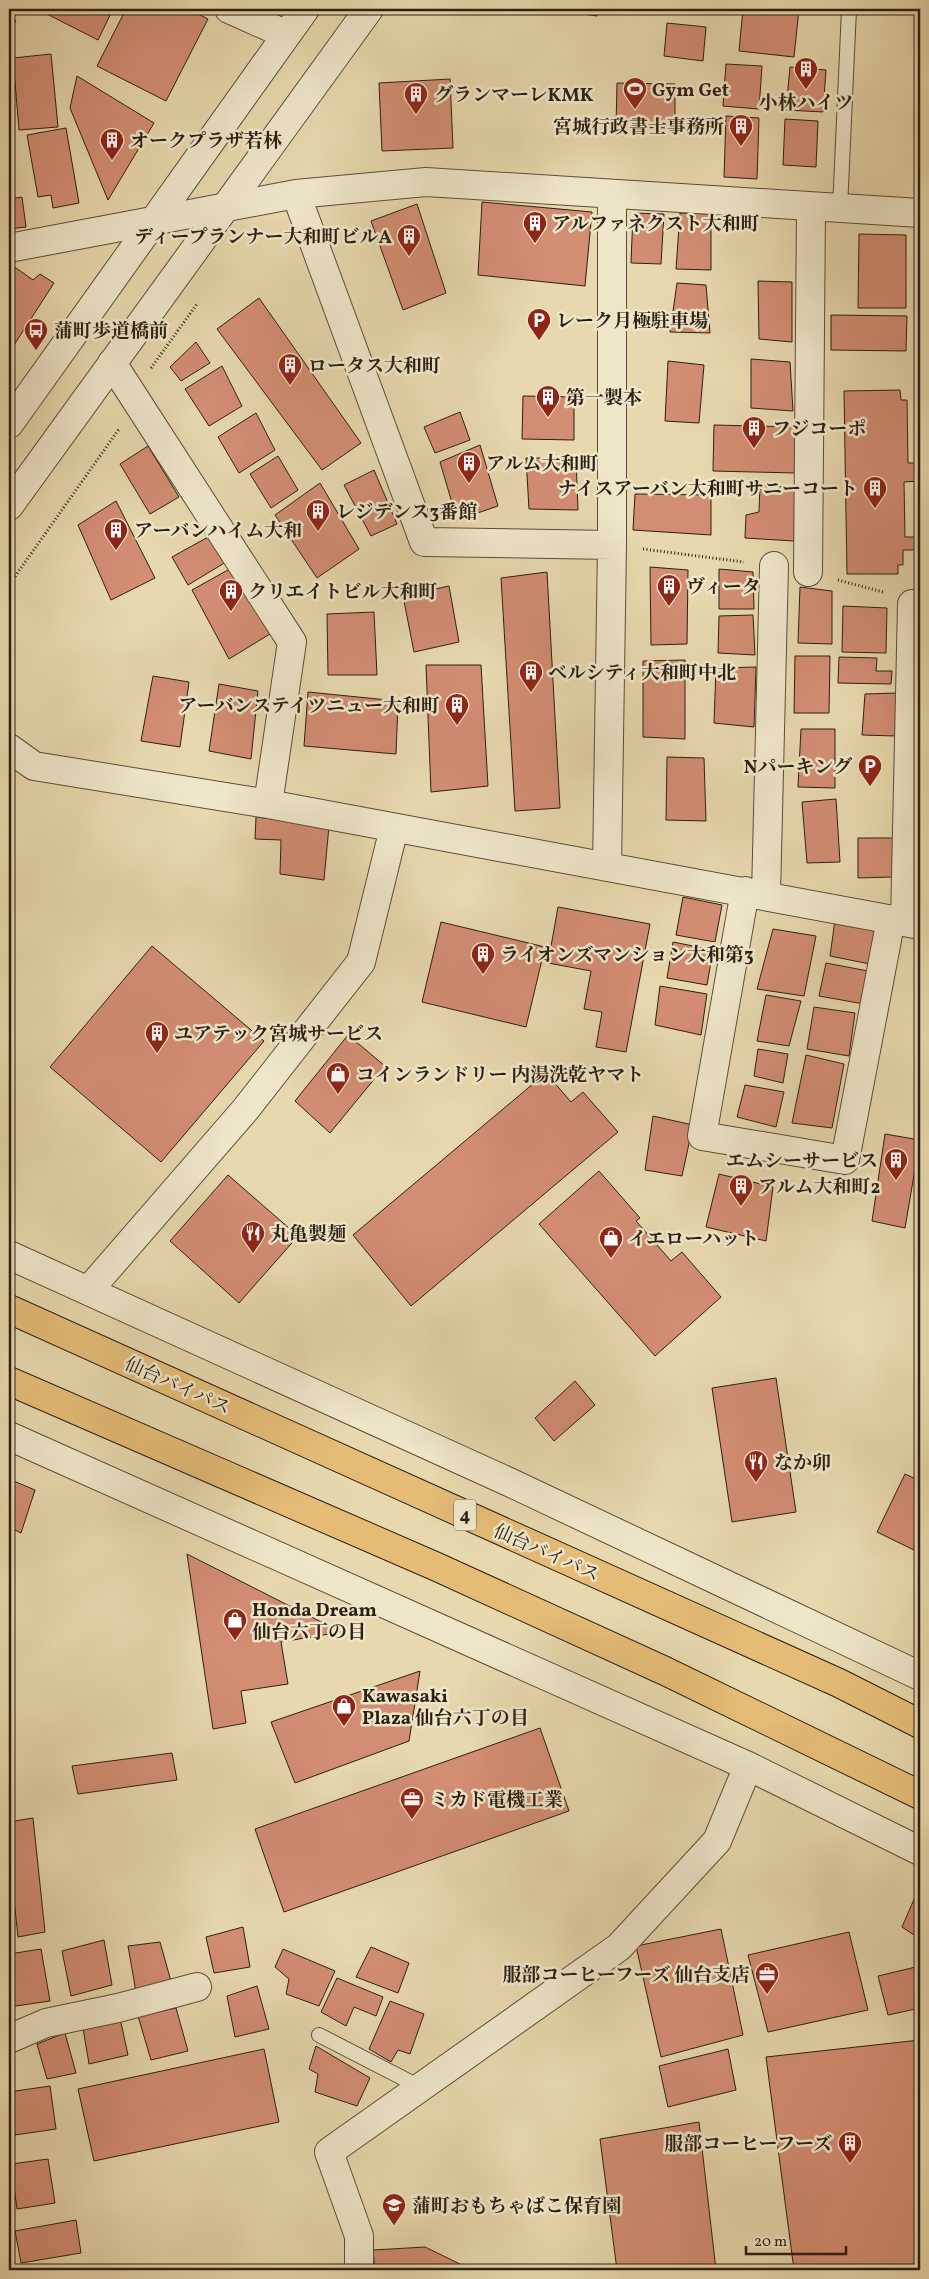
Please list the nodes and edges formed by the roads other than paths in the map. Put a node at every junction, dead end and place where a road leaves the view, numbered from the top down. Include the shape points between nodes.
1 (229, 9) edge
2 (305, 9) edge
3 (369, 9) edge
4 (849, 9) edge
5 (286, 34) junction
6 (296, 194) junction
7 (612, 194) junction
8 (224, 207) junction
9 (811, 207) junction
10 (840, 209) junction
11 (920, 213) edge
12 (155, 220) junction
13 (9, 248) edge
14 (112, 363) junction
15 (9, 424) edge
16 (9, 506) edge
17 (612, 545) junction
18 (774, 566) dead end
19 (808, 572) dead end
20 (912, 604) dead end
21 (9, 748) edge
22 (268, 804) junction
23 (394, 828) junction
24 (607, 867) junction
25 (756, 893) junction
26 (906, 922) edge
27 (9, 1255) edge
28 (88, 1291) junction
29 (9, 1309) edge
30 (9, 1381) edge
31 (9, 1436) edge
32 (920, 1676) edge
33 (920, 1724) edge
34 (748, 1766) junction
35 (920, 1795) edge
36 (920, 1851) edge
37 (197, 1987) dead end
38 (319, 2035) dead end
39 (9, 2039) edge
40 (420, 2088) junction
41 (359, 2270) edge

1 - 5 street
2 - 5 street
3 - 8 street
4 - 10 lane
5 - 12 street
6 - 7 street via 426,182
6 - 8 street
6 - 17 street via 424,542
7 - 9 street
7 - 17 street
8 - 12 street
8 - 14 street
9 - 10 street
9 - 19 street
10 - 11 street
12 - 13 street
12 - 15 street
14 - 16 street
14 - 22 street via 292,642
17 - 24 street
18 - 25 street
20 - 26 street
21 - 22 street via 34,766
22 - 23 street
23 - 24 street
23 - 28 street via 361,962 244,1110
24 - 25 street
25 - 26 street
25 - 26 street via 702,1136 845,1160
27 - 28 street
28 - 32 street via 500,1478
29 - 33 highway, 仙台バイパス / 4 via 838,1683
30 - 35 highway via 437,1567
31 - 34 street
34 - 36 street
34 - 40 street via 717,1840 619,1946
37 - 39 street via 46,2023
38 - 40 lane
40 - 41 street via 329,2152 359,2236

